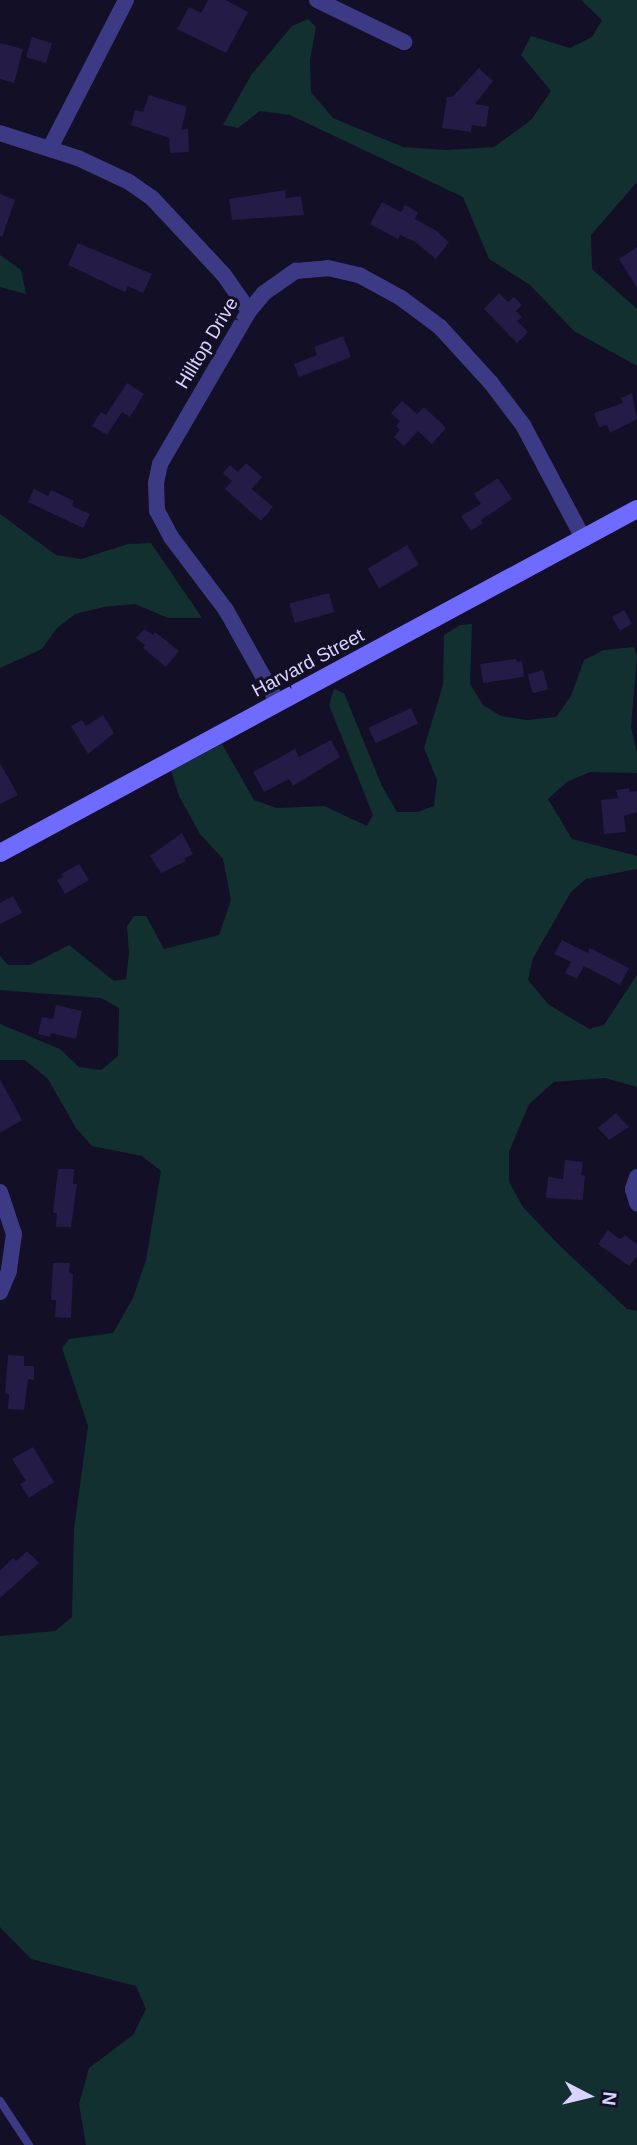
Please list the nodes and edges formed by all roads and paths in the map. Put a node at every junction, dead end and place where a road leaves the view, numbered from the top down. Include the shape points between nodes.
1 (125, 0) edge
2 (317, 0) edge
3 (404, 42) dead end
4 (0, 133) edge
5 (50, 148) junction
6 (249, 311) junction
7 (637, 509) edge
8 (583, 538) junction
9 (278, 703) junction
10 (0, 853) edge
11 (637, 1177) edge
12 (0, 1192) edge
13 (637, 1203) edge
14 (0, 1292) edge
15 (0, 2101) edge
16 (29, 2145) edge

1 - 5 street
2 - 3 street
4 - 5 street
5 - 6 street via 128,181 152,198 224,275
6 - 8 street, Hilltop Drive via 278,282 313,267 359,275 419,311 464,352 523,425
6 - 9 street, Hilltop Drive via 160,464 157,511 226,610
7 - 8 main road, Harvard Street
8 - 9 main road, Harvard Street
9 - 10 main road, Harvard Street
11 - 13 street via 633,1189
12 - 14 street via 14,1234 9,1271
15 - 16 lane

